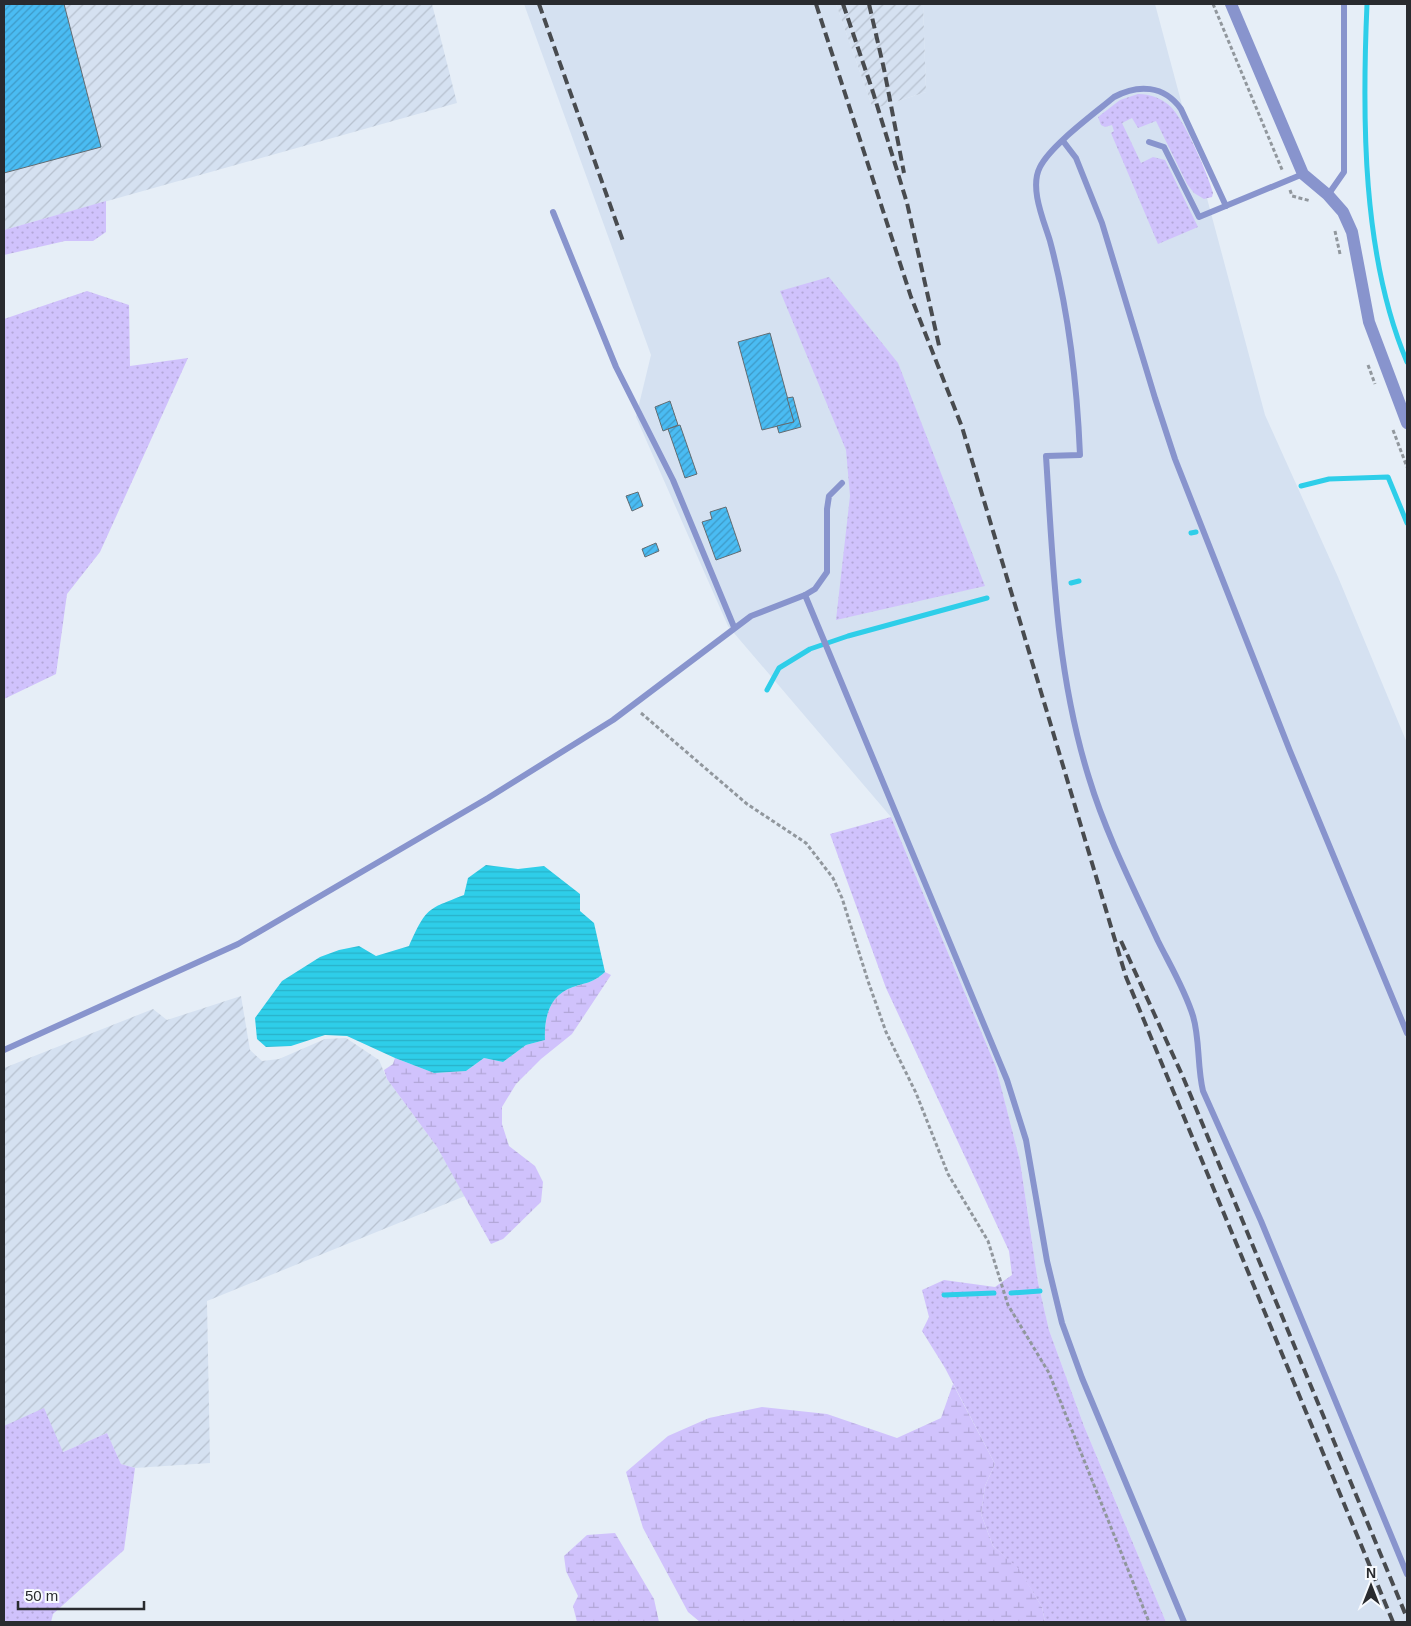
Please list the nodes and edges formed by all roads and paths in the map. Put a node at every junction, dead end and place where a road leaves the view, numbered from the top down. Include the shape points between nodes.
1 (1213, 4) edge
2 (1231, 4) edge
3 (1344, 4) edge
4 (1063, 141) junction
5 (1148, 142) dead end
6 (1282, 168) dead end
7 (1303, 174) junction
8 (1328, 195) junction
9 (1226, 206) junction
10 (553, 212) dead end
11 (1407, 423) edge
12 (842, 483) dead end
13 (805, 595) junction
14 (734, 627) junction
15 (633, 706) junction
16 (1407, 1033) edge
17 (4, 1050) edge
18 (1407, 1574) edge
19 (1149, 1622) edge
20 (1184, 1622) edge

1 - 6 path
2 - 7 street
3 - 8 lane via 1344,172
4 - 9 lane via 1126,90 1140,88 1164,93 1181,109
4 - 16 lane via 1076,158 1102,223 1175,459
4 - 18 lane via 1040,167 1037,187 1062,288 1076,377 1080,455 1046,456 1056,612 1078,742 1113,843 1193,1016 1203,1091 1261,1221
5 - 9 lane via 1164,147 1199,217
7 - 8 street
7 - 9 lane
8 - 11 street via 1343,212 1352,232 1369,322
10 - 14 lane via 616,367 674,480
12 - 13 lane via 829,496 827,572 822,581
13 - 14 lane via 751,616
13 - 20 lane via 1007,1080 1026,1140 1047,1261 1062,1323
14 - 15 lane
15 - 17 lane via 488,798 238,944
15 - 19 path via 747,804 806,843 833,878 886,1032 916,1093 948,1174 988,1241 1008,1305 1049,1373

